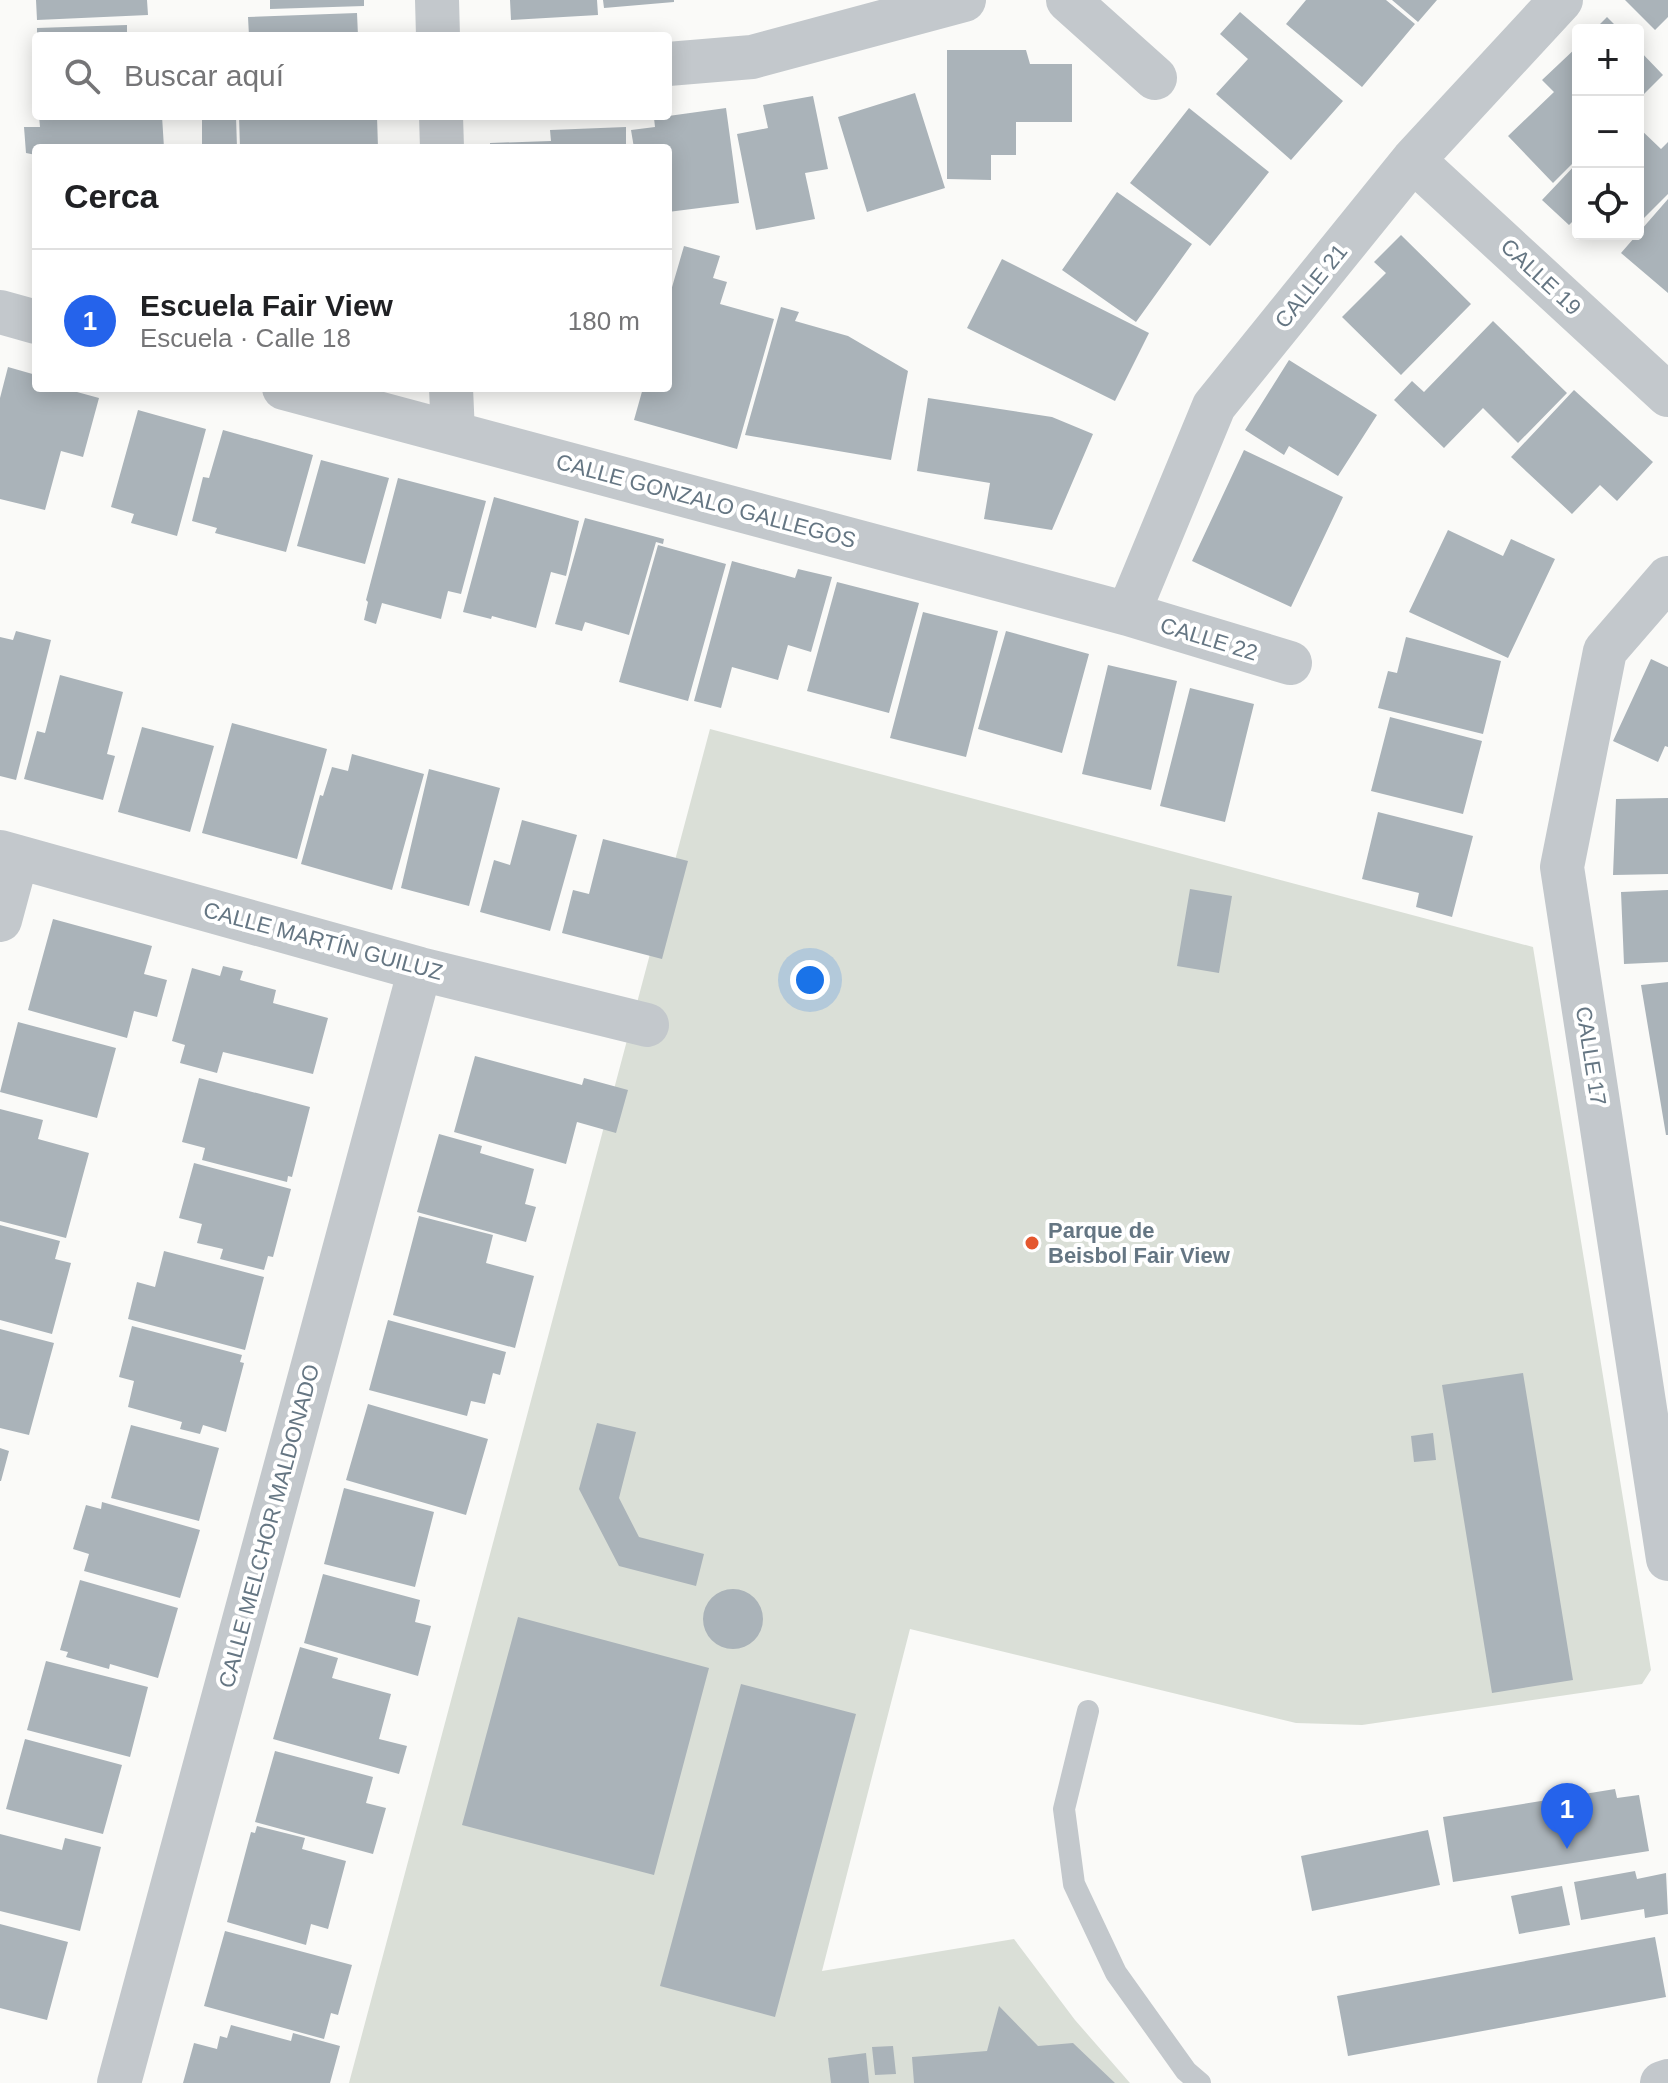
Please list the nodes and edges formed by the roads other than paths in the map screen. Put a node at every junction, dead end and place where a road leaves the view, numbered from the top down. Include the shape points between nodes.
1 (437, 0) edge
2 (964, 0) edge
3 (1068, 0) edge
4 (1561, 0) edge
5 (438, 32) edge
6 (672, 64) edge
7 (1155, 78) dead end
8 (441, 120) edge
9 (442, 144) edge
10 (1413, 160) junction
11 (0, 312) edge
12 (32, 321) edge
13 (299, 392) edge
14 (451, 392) edge
15 (1668, 395) edge
16 (453, 433) junction
17 (1668, 578) edge
18 (1128, 614) junction
19 (1290, 663) dead end
20 (9, 855) edge
21 (0, 920) edge
22 (420, 969) junction
23 (647, 1025) dead end
24 (1668, 1559) edge
25 (1088, 1711) dead end
26 (1668, 2081) edge
27 (119, 2083) edge
28 (1200, 2083) edge
29 (1662, 2083) edge

1 - 5 street
2 - 6 street via 752,57
3 - 7 street
4 - 10 street, CALLE 21
8 - 9 street
10 - 15 street, CALLE 19
10 - 18 street, CALLE 21 via 1214,406
11 - 12 street
13 - 16 street, CALLE GONZALO GALLEGOS
14 - 16 street
16 - 18 street, CALLE GONZALO GALLEGOS
17 - 24 street, CALLE 17 via 1605,651 1562,867
18 - 19 street, CALLE 22
20 - 21 street
20 - 22 street, CALLE MARTÍN GUILUZ
22 - 23 street, CALLE MARTÍN GUILUZ
22 - 27 street, CALLE MELCHOR MALDONADO
25 - 28 lane via 1064,1809 1074,1884 1116,1973
26 - 29 street

